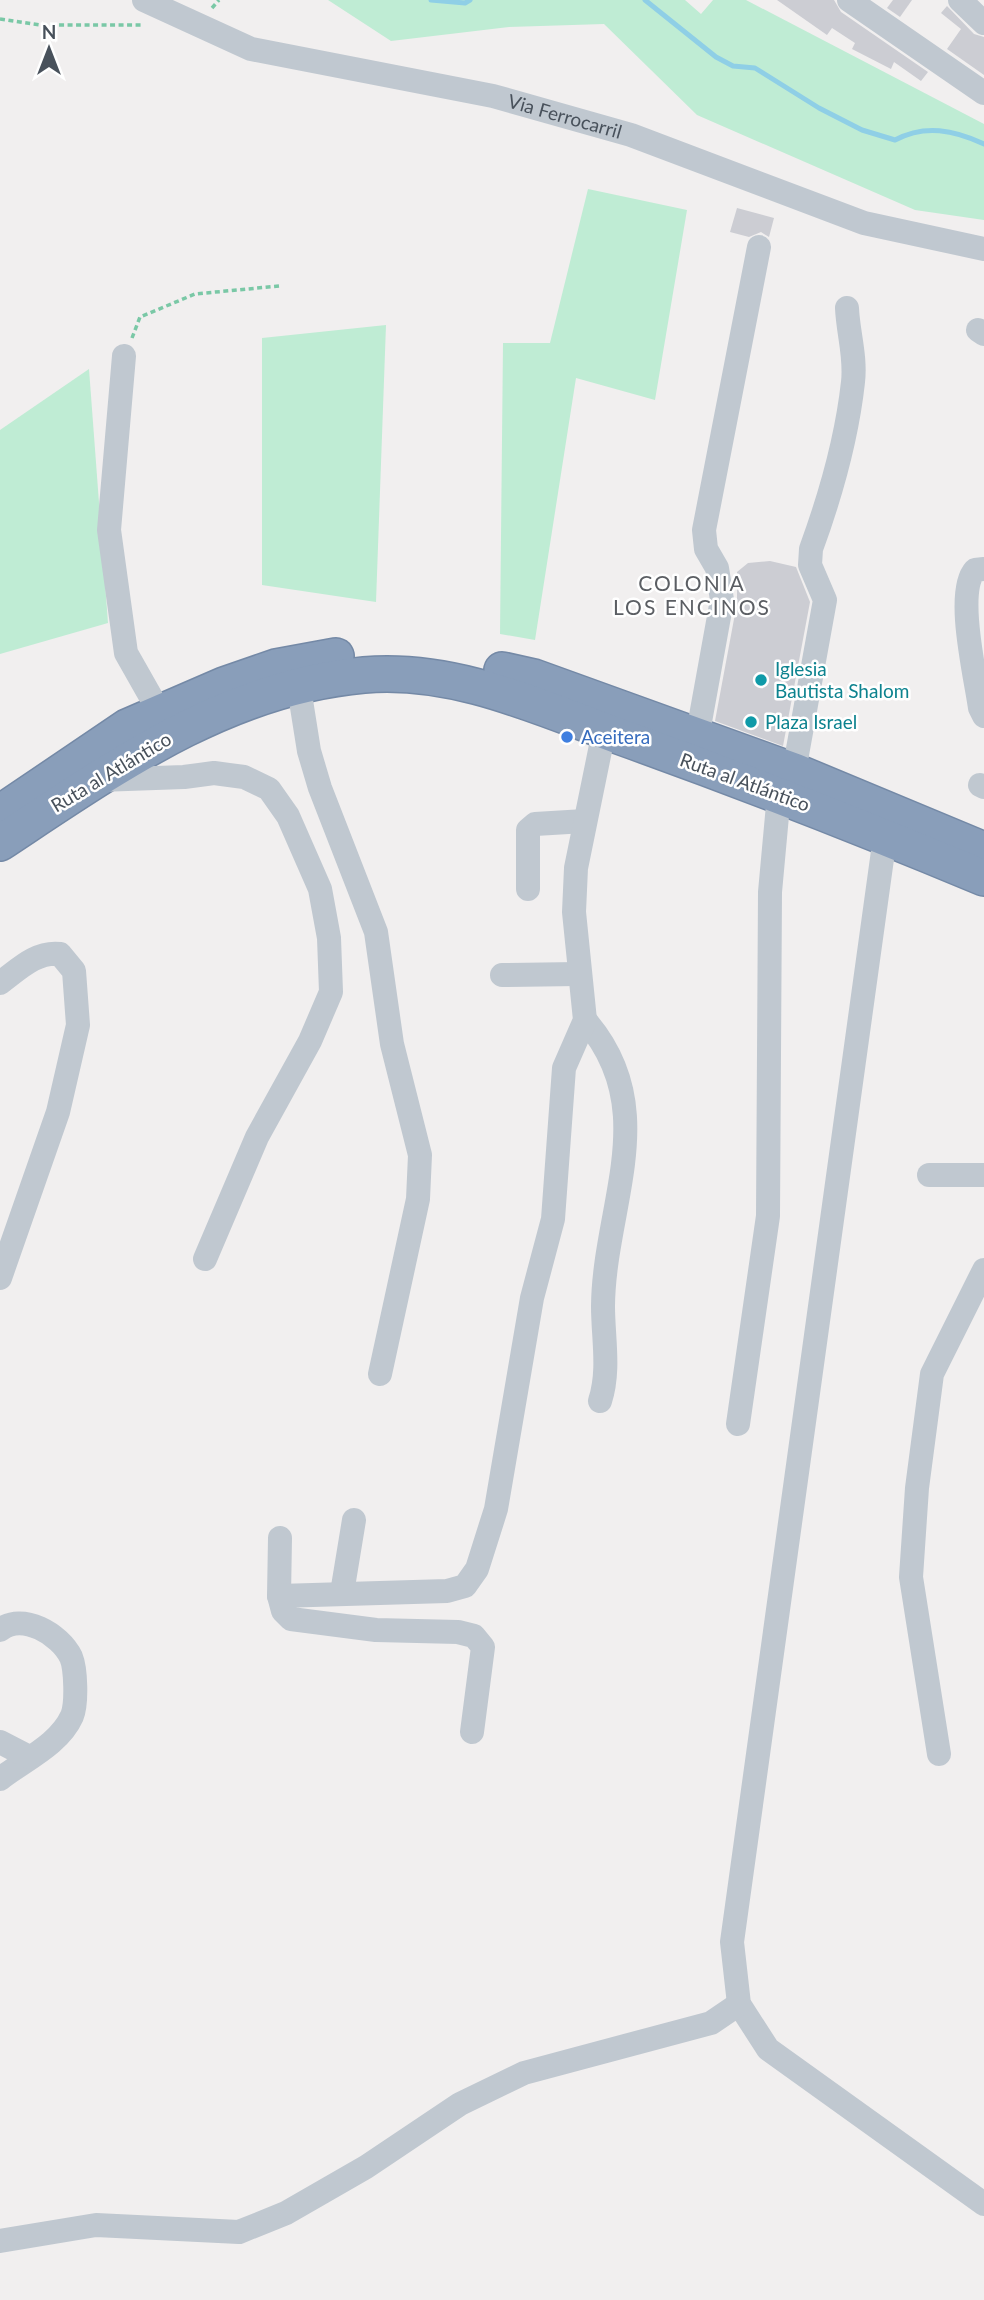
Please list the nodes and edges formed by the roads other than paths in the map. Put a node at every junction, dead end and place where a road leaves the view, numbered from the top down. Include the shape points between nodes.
1 (144, 0) edge
2 (849, 0) edge
3 (960, 0) edge
4 (984, 23) edge
5 (984, 93) edge
6 (759, 247) dead end
7 (984, 249) edge
8 (847, 308) dead end
9 (124, 356) road end
10 (984, 569) edge
11 (299, 688) junction
12 (160, 713) junction
13 (984, 716) edge
14 (604, 731) junction
15 (697, 738) junction
16 (95, 780) junction
17 (787, 783) junction
18 (0, 813) edge
19 (585, 821) junction
20 (885, 837) junction
21 (0, 843) edge
22 (984, 850) edge
23 (984, 878) edge
24 (528, 889) dead end
25 (578, 974) junction
26 (502, 975) dead end
27 (0, 983) edge
28 (585, 1020) junction
29 (929, 1175) dead end
30 (984, 1175) edge
31 (205, 1259) dead end
32 (984, 1270) edge
33 (0, 1278) edge
34 (380, 1374) dead end
35 (600, 1401) dead end
36 (738, 1424) dead end
37 (354, 1520) dead end
38 (280, 1538) dead end
39 (342, 1593) junction
40 (279, 1596) junction
41 (0, 1630) edge
42 (472, 1732) dead end
43 (0, 1742) edge
44 (939, 1754) dead end
45 (29, 1756) junction
46 (0, 1779) edge
47 (739, 2004) junction
48 (984, 2204) edge
49 (0, 2241) edge

1 - 7 street, Via Ferrocarril via 200,15 251,48 494,96 631,135 864,223
2 - 5 street
3 - 4 street
6 - 15 street via 704,530 722,600
8 - 17 street via 854,350 853,382 811,549 810,565 825,600
9 - 12 street via 109,530 126,653
10 - 13 street via 971,575 965,597
11 - 14 highway, Ruta al Atlántico via 365,675 442,679 527,700
11 - 16 highway, Ruta al Atlántico via 266,695 156,741
11 - 34 street via 320,788 376,932 392,1044 420,1155 418,1199
12 - 15 highway, Ruta al Atlántico via 276,667 363,652 445,657 534,677
12 - 18 highway, Ruta al Atlántico via 127,727
14 - 17 highway, Ruta al Atlántico
14 - 19 street
15 - 17 highway, Ruta al Atlántico
16 - 21 highway, Ruta al Atlántico
16 - 31 street via 214,773 244,777 269,789 288,816 320,889 329,938 331,992 310,1041 257,1137
17 - 20 highway, Ruta al Atlántico
17 - 22 highway, Ruta al Atlántico
17 - 36 street via 770,892 768,1216
19 - 24 street via 534,824 528,830
19 - 25 street via 576,868
20 - 23 highway, Ruta al Atlántico
20 - 47 street via 732,1942
25 - 26 street
25 - 28 street
27 - 33 street via 35,958 48,952 60,954 74,971 78,1025 58,1112
28 - 35 street via 604,1042 616,1072 627,1136 603,1306 605,1363
28 - 39 street via 564,1068 553,1219 532,1298 501,1494 477,1569 465,1586 447,1591
29 - 30 street
32 - 44 street via 932,1374 917,1488 911,1577
37 - 39 street
38 - 40 street
39 - 40 street
40 - 42 street via 291,1619 474,1636 483,1647
41 - 45 street via 8,1624 31,1624 60,1642 72,1659 73,1714 57,1739
43 - 45 street
45 - 46 street
47 - 48 street via 768,2049
47 - 49 street via 711,2024 524,2073 460,2104 286,2213 239,2232 96,2225

